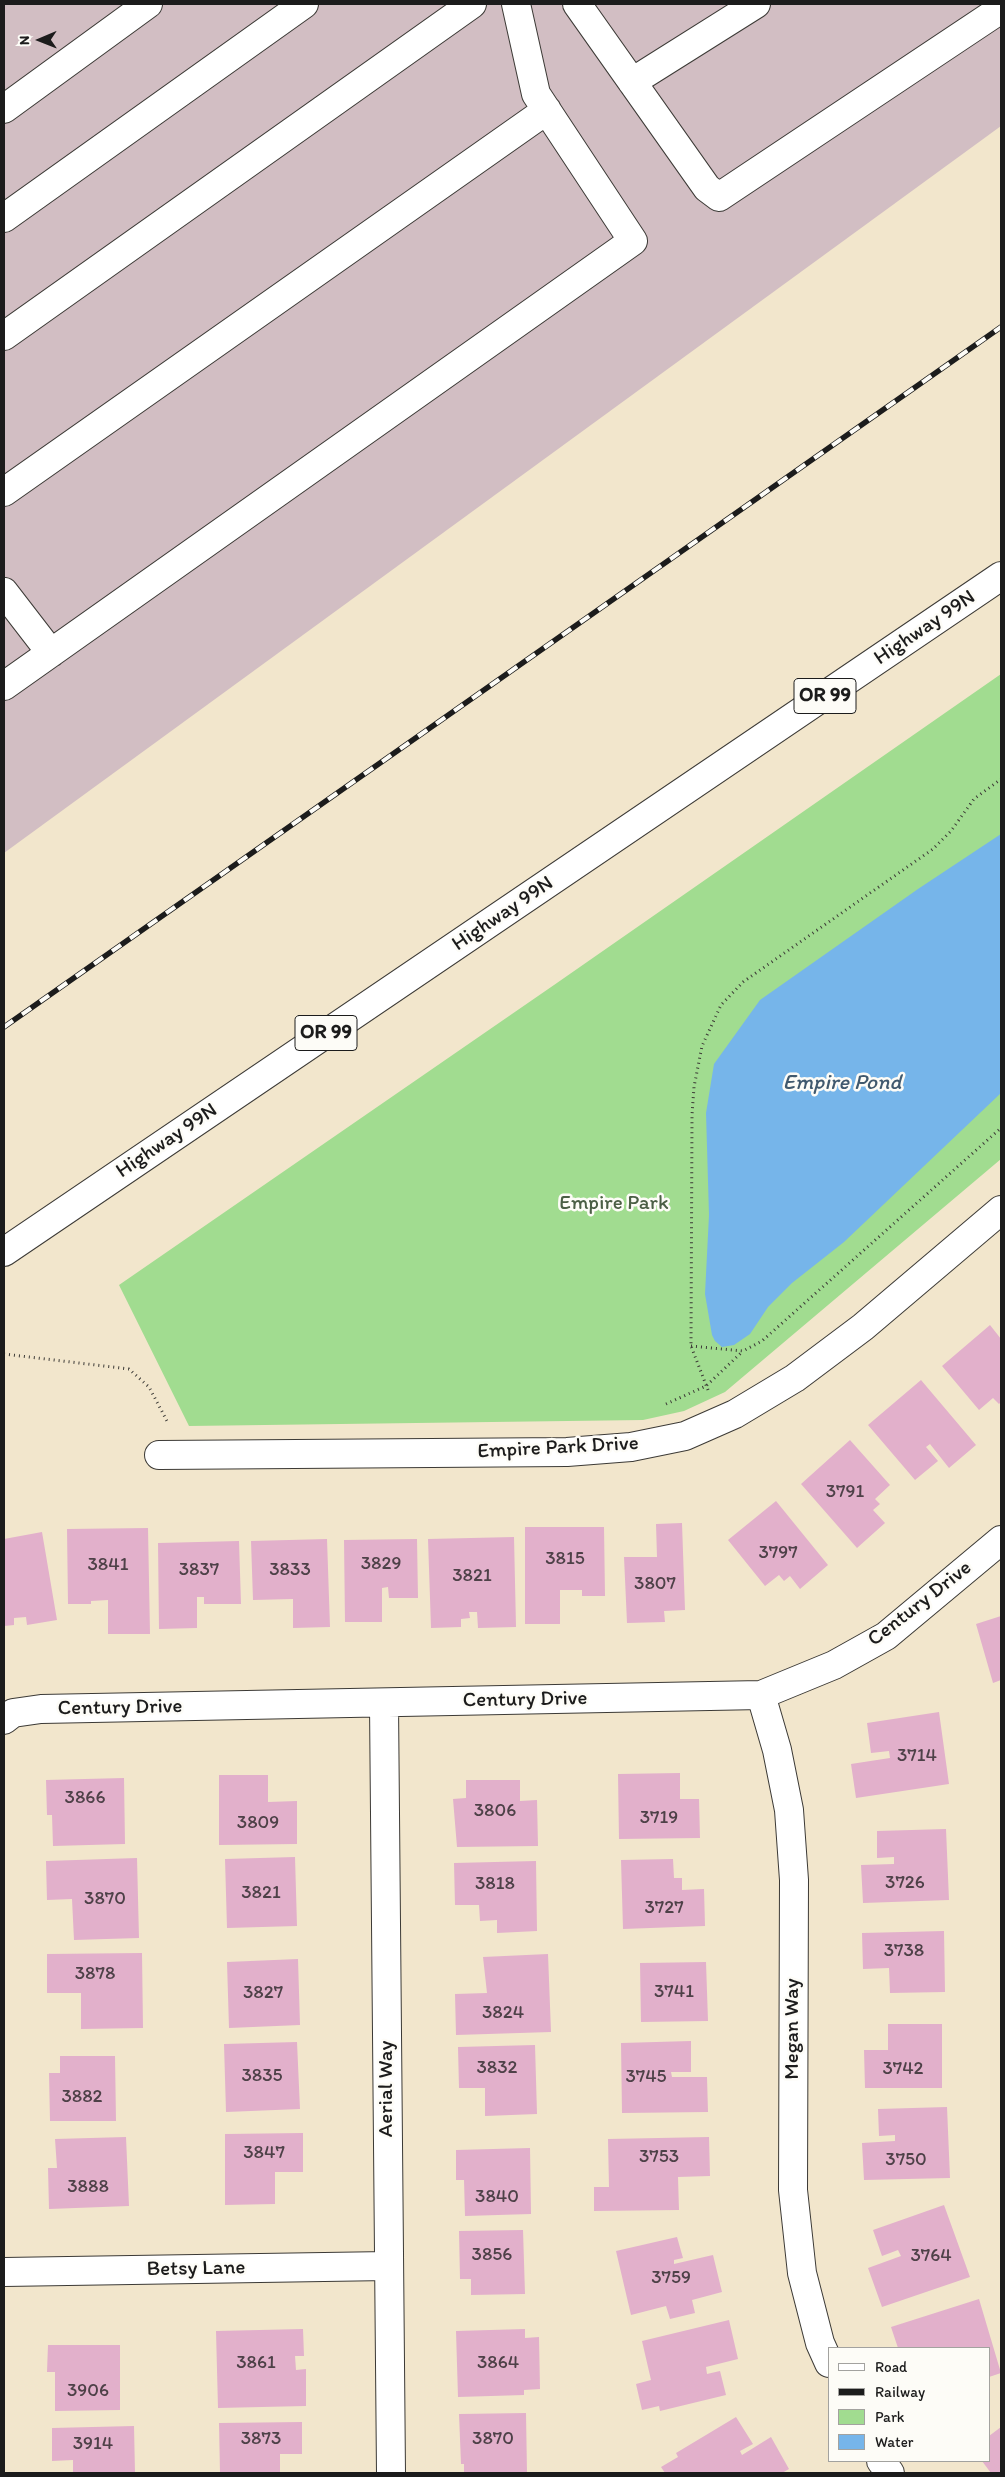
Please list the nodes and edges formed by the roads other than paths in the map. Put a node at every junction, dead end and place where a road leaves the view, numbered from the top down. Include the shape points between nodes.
1 (148, 4) edge
2 (304, 4) edge
3 (472, 4) edge
4 (516, 4) edge
5 (577, 4) edge
6 (756, 4) edge
7 (1001, 9) edge
8 (632, 82) junction
9 (4, 109) edge
10 (547, 110) junction
11 (4, 218) edge
12 (4, 336) edge
13 (4, 492) edge
14 (1001, 576) edge
15 (4, 592) edge
16 (51, 653) junction
17 (4, 686) edge
18 (1001, 1210) edge
19 (4, 1252) edge
20 (172, 1455) road end
21 (1001, 1540) edge
22 (761, 1695) junction
23 (384, 1704) junction
24 (4, 1720) edge
25 (388, 2266) junction
26 (4, 2272) edge
27 (828, 2361) edge
28 (882, 2462) edge
29 (391, 2473) edge
30 (890, 2473) edge

1 - 9 street
2 - 11 street
3 - 12 street
4 - 10 street via 536,94
5 - 8 street
6 - 8 street
7 - 8 street via 719,197 707,188
10 - 13 street
10 - 16 street via 633,241
14 - 19 street, Highway 99N / OR 99
15 - 16 street
16 - 17 street
18 - 20 street, Empire Park Drive via 863,1327 810,1367 761,1399 685,1436 640,1445 567,1452
21 - 22 street, Century Drive via 886,1636 834,1665
22 - 23 street, Century Drive
22 - 27 street, Megan Way via 777,1750 789,1810 794,1880 793,2190 802,2273 820,2343
23 - 24 street, Century Drive via 41,1709 14,1713
23 - 25 street, Aerial Way
25 - 26 street, Betsy Lane
25 - 29 street, Aerial Way
28 - 30 street

